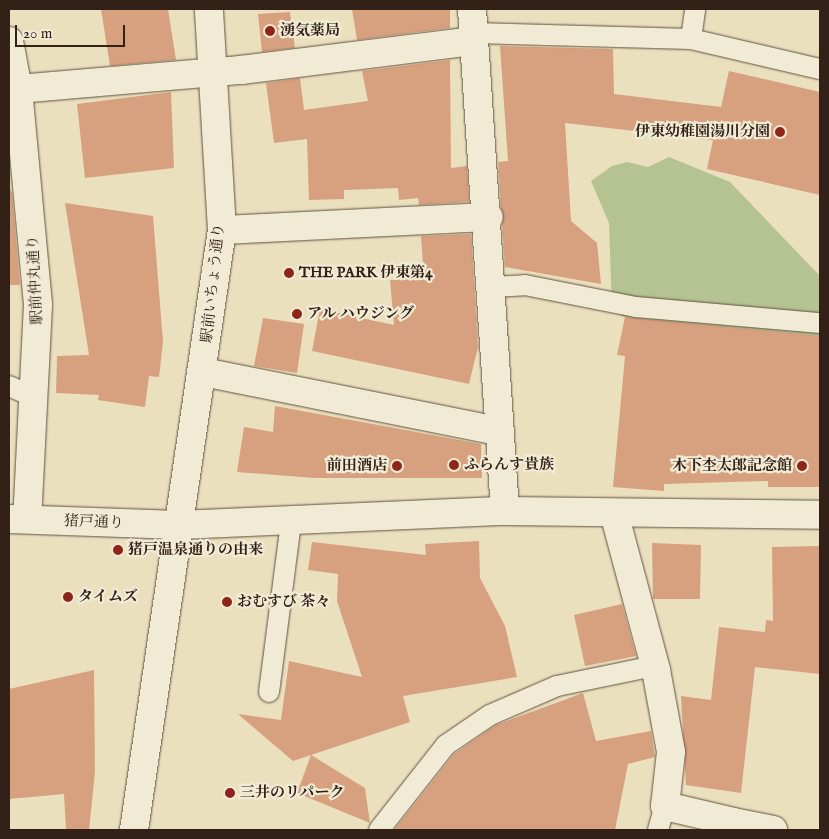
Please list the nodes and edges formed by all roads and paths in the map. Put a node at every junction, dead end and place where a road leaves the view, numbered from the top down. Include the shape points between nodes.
1 (209, 9) edge
2 (695, 9) edge
3 (474, 27) edge
4 (691, 39) junction
5 (9, 41) edge
6 (820, 69) edge
7 (213, 73) junction
8 (18, 90) junction
9 (489, 217) junction
10 (222, 230) junction
11 (492, 287) junction
12 (820, 323) edge
13 (203, 372) junction
14 (9, 386) edge
15 (34, 397) junction
16 (499, 431) junction
17 (505, 511) junction
18 (614, 513) junction
19 (820, 515) edge
20 (18, 519) edge
21 (291, 523) junction
22 (179, 525) junction
23 (654, 666) junction
24 (269, 692) dead end
25 (662, 818) edge
26 (732, 826) edge
27 (134, 830) edge
28 (379, 830) edge
29 (773, 830) edge

1 - 7 street, 駅前いちょう通り
2 - 4 lane
3 - 4 lane
3 - 7 street
3 - 9 street
4 - 6 lane
5 - 8 street, 駅前仲丸通り
7 - 8 street
7 - 10 street, 駅前いちょう通り
8 - 15 street, 駅前仲丸通り via 38,305
9 - 10 street
9 - 11 street
10 - 13 street, 駅前いちょう通り
11 - 12 lane via 525,285 636,307
11 - 16 street
13 - 16 street
13 - 22 street, 駅前いちょう通り
14 - 15 lane
15 - 20 street, 駅前仲丸通り
16 - 17 street
17 - 18 street, 猪戸通り
17 - 21 street, 猪戸通り
18 - 19 street, 猪戸通り
18 - 23 street
20 - 22 street, 猪戸通り
21 - 22 street, 猪戸通り
21 - 24 lane
22 - 27 street, 駅前いちょう通り
23 - 25 street via 671,752
23 - 28 lane via 557,686 490,714 446,744
25 - 26 street
26 - 29 street

